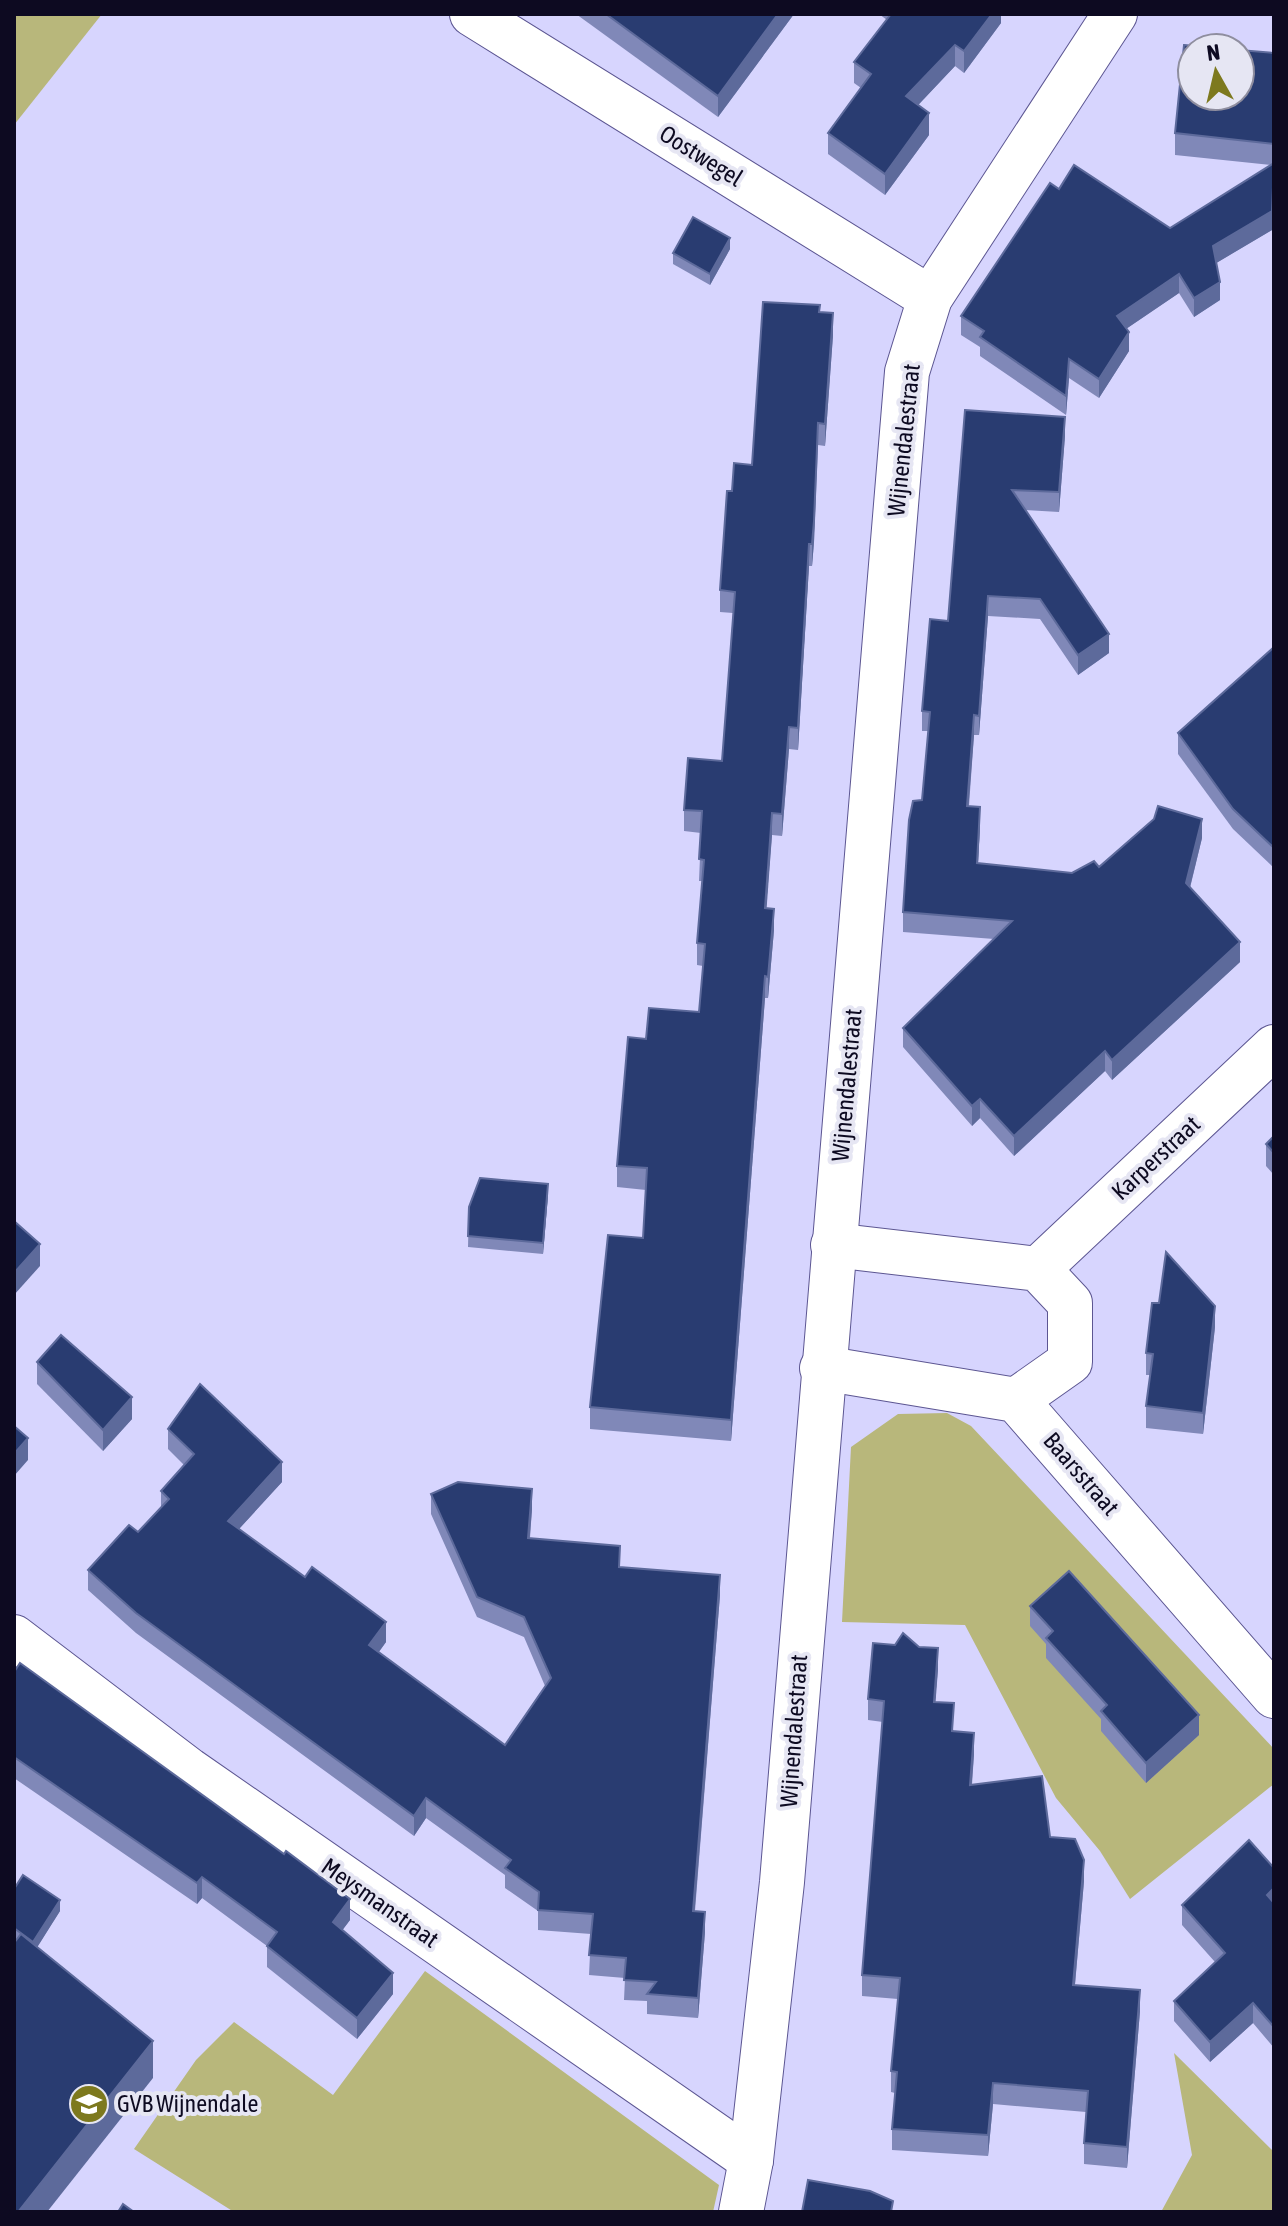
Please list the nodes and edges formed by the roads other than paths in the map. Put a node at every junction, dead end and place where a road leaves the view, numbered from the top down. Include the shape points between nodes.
1 (472, 14) edge
2 (1115, 14) edge
3 (930, 298) junction
4 (1274, 1047) edge
5 (833, 1245) junction
6 (1038, 1269) junction
7 (822, 1368) junction
8 (1016, 1400) junction
9 (14, 1637) edge
10 (1274, 1696) edge
11 (751, 2160) junction
12 (741, 2212) edge

1 - 3 street, Oostwegel
2 - 3 street, Wijnendalestraat
3 - 5 street, Wijnendalestraat via 907,372
4 - 6 street, Karperstraat
5 - 6 street
5 - 7 street, Wijnendalestraat
6 - 8 street via 1070,1303 1070,1362
7 - 8 street
7 - 11 street, Wijnendalestraat via 782,1882
8 - 10 street, Baarsstraat
9 - 11 street, Meysmanstraat via 189,1770
11 - 12 street, Wijnendalestraat

